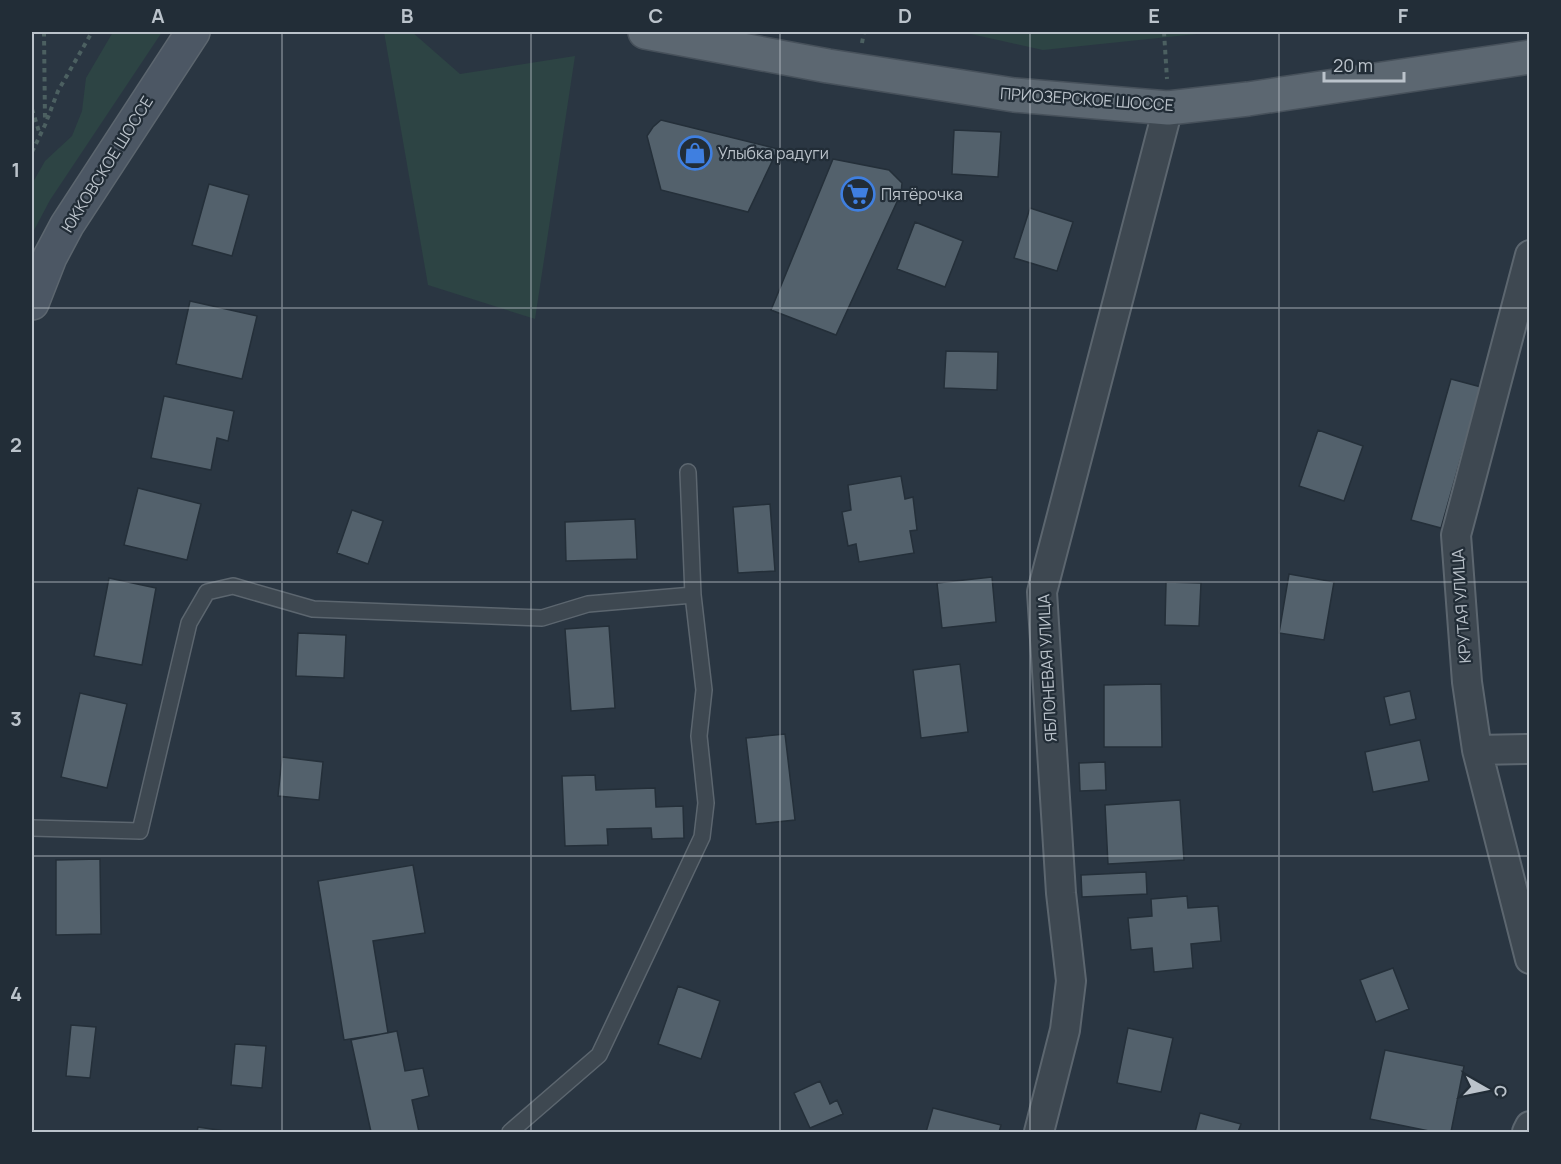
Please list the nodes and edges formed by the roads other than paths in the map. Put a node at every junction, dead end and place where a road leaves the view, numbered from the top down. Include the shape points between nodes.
1 (193, 32) edge
2 (645, 32) edge
3 (1530, 57) edge
4 (1168, 108) junction
5 (1530, 255) edge
6 (32, 303) edge
7 (688, 472) dead end
8 (693, 595) junction
9 (1530, 749) edge
10 (1477, 750) junction
11 (32, 828) edge
12 (1530, 959) edge
13 (1530, 1126) edge
14 (510, 1132) edge
15 (1039, 1132) edge
16 (1527, 1132) edge

1 - 6 main road, ЮККОВСКОЕ ШОССЕ via 67,225
2 - 4 main road, ПРИОЗЕРСКОЕ ШОССЕ via 1014,95
3 - 4 main road, ПРИОЗЕРСКОЕ ШОССЕ
4 - 15 street, ЯБЛОНЕВАЯ УЛИЦА via 1042,592 1061,893 1071,981 1065,1030
5 - 10 street, КРУТАЯ УЛИЦА via 1456,536 1467,682
7 - 8 lane
8 - 11 lane via 588,604 542,618 313,609 233,586 207,592 189,623 140,831
8 - 14 lane via 704,690 699,736 706,803 702,837 599,1055
9 - 10 street
10 - 12 street, КРУТАЯ УЛИЦА
13 - 16 street

